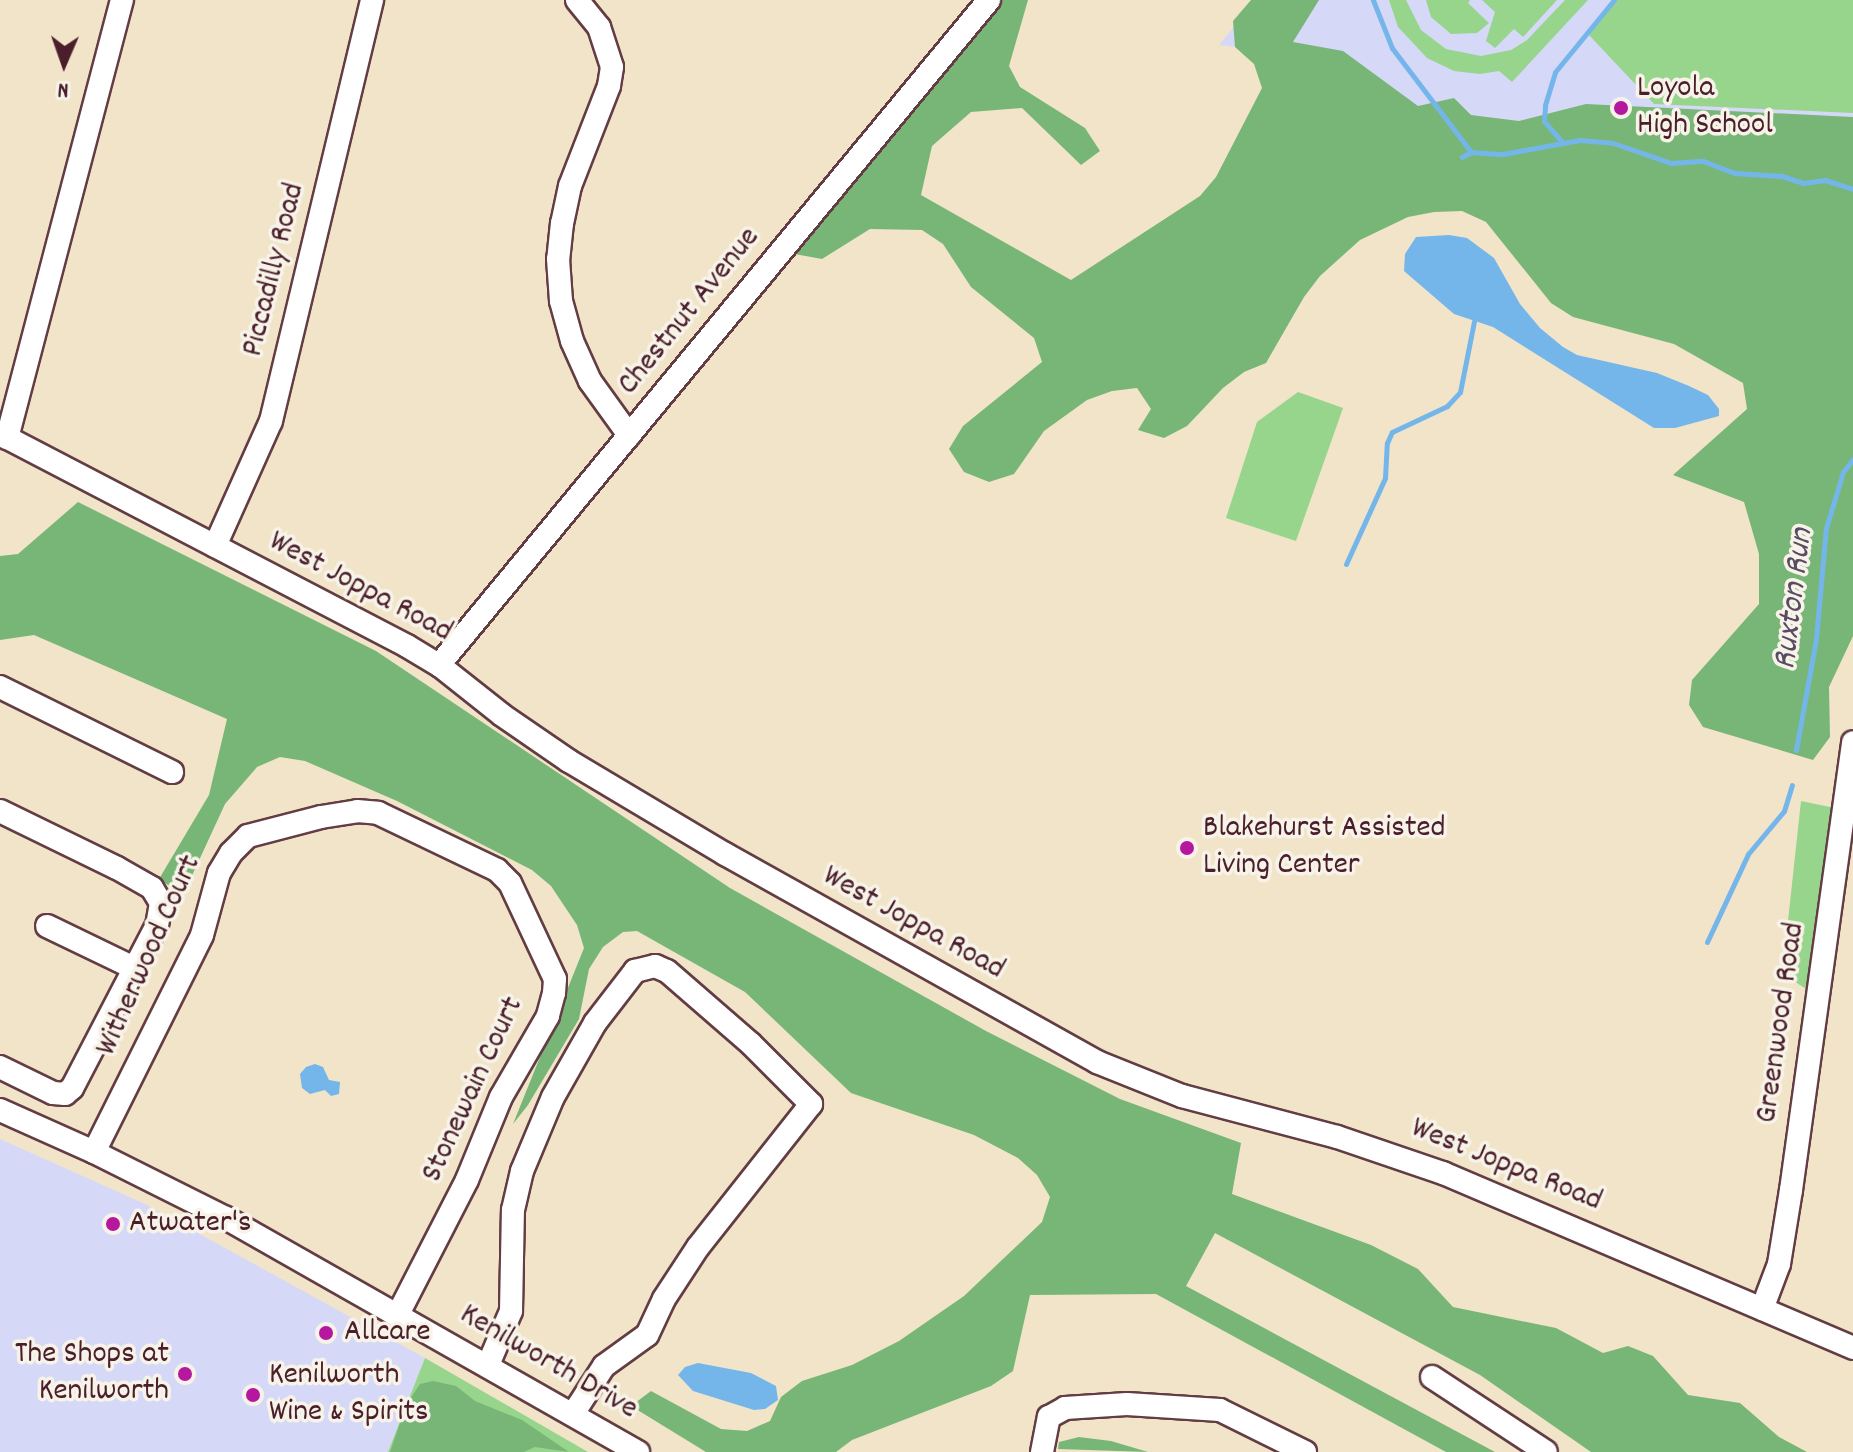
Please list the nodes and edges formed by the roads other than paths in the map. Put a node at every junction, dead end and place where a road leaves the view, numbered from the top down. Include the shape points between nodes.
1 (122, 0) edge
2 (372, 0) edge
3 (577, 0) edge
4 (989, 0) edge
5 (629, 435) junction
6 (3, 436) edge
7 (215, 546) junction
8 (439, 665) junction
9 (0, 687) edge
10 (1853, 742) edge
11 (172, 772) dead end
12 (0, 811) edge
13 (435, 840) joint
14 (47, 926) dead end
15 (134, 968) junction
16 (0, 1067) edge
17 (0, 1110) edge
18 (94, 1152) junction
19 (1762, 1309) junction
20 (398, 1314) junction
21 (1853, 1348) edge
22 (488, 1365) junction
23 (1432, 1377) dead end
24 (573, 1414) junction
25 (638, 1452) edge
26 (1042, 1452) edge
27 (1305, 1452) edge
28 (1546, 1452) edge

1 - 6 street
2 - 7 street, Piccadilly Road via 271,421
3 - 5 street via 599,27 612,67 570,186 558,259 561,301 590,381
4 - 5 street, Chestnut Avenue
5 - 8 street, Chestnut Avenue
6 - 7 street, West Joppa Road
7 - 8 street, West Joppa Road
8 - 19 street, West Joppa Road via 569,761 1097,1062 1182,1096 1337,1137 1443,1173
9 - 11 street
10 - 19 street, Greenwood Road via 1791,1190 1779,1264
12 - 15 street via 152,888 161,915
13 - 18 street, Witherwood Court via 378,813 357,811 248,836 219,873 202,935
13 - 20 street, Stonewain Court via 497,870 510,883 555,979 548,1016 501,1097 467,1180
14 - 15 street
15 - 16 street via 65,1094
17 - 18 street, Kenilworth Drive
18 - 20 street, Kenilworth Drive
19 - 21 street, West Joppa Road
20 - 22 street, Kenilworth Drive
22 - 24 street, Kenilworth Drive
22 - 24 street via 511,1311 513,1210 522,1171 553,1097 595,1023 635,971 655,966 667,971 811,1104 698,1247 647,1335 604,1366
23 - 28 street
24 - 25 street, Kenilworth Drive
26 - 27 street via 1049,1417 1065,1408 1127,1404 1220,1410

